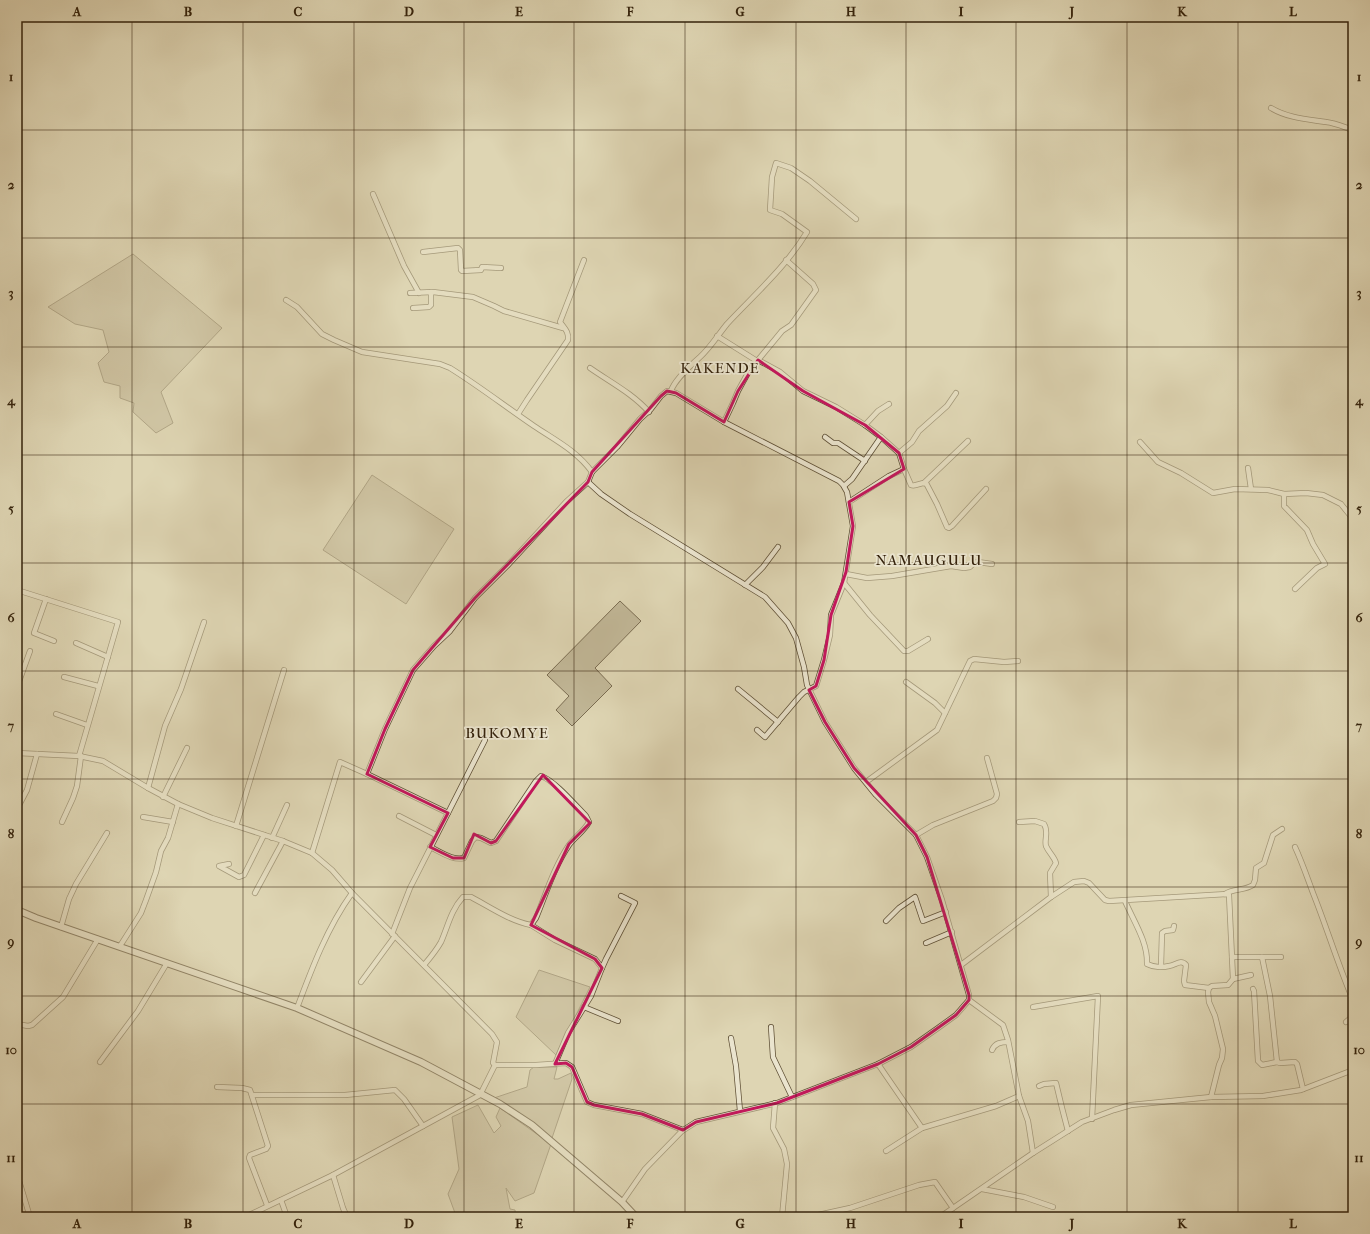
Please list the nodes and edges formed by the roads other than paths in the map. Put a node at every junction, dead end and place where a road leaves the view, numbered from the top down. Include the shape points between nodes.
1 (1271, 108) dead end
2 (1353, 130) edge
3 (373, 194) dead end
4 (856, 219) dead end
5 (423, 252) dead end
6 (584, 260) dead end
7 (786, 260) junction
8 (501, 268) dead end
9 (431, 292) junction
10 (410, 293) dead end
11 (419, 293) junction
12 (286, 300) dead end
13 (413, 308) dead end
14 (565, 328) junction
15 (717, 336) junction
16 (758, 360) junction
17 (590, 368) dead end
18 (671, 391) junction
19 (956, 393) dead end
20 (889, 404) dead end
21 (648, 412) junction
22 (518, 414) junction
23 (724, 422) junction
24 (864, 425) junction
25 (825, 436) dead end
26 (881, 438) junction
27 (968, 441) dead end
28 (1140, 442) dead end
29 (900, 453) junction
30 (865, 461) junction
31 (1248, 468) dead end
32 (904, 469) junction
33 (592, 472) junction
34 (588, 482) junction
35 (924, 483) junction
36 (844, 486) junction
37 (986, 489) dead end
38 (1251, 489) junction
39 (1284, 494) junction
40 (848, 502) junction
41 (1353, 519) edge
42 (778, 547) dead end
43 (992, 564) dead end
44 (846, 574) junction
45 (844, 583) junction
46 (745, 585) junction
47 (1296, 589) dead end
48 (17, 590) edge
49 (46, 599) junction
50 (204, 622) dead end
51 (928, 639) dead end
52 (54, 641) dead end
53 (76, 643) dead end
54 (30, 650) dead end
55 (108, 657) junction
56 (1018, 661) dead end
57 (284, 670) dead end
58 (64, 677) dead end
59 (906, 682) dead end
60 (98, 686) junction
61 (17, 687) edge
62 (738, 689) dead end
63 (809, 690) junction
64 (945, 713) junction
65 (56, 714) dead end
66 (778, 722) junction
67 (87, 724) junction
68 (757, 730) dead end
69 (485, 740) dead end
70 (187, 748) dead end
71 (17, 753) edge
72 (37, 754) junction
73 (80, 756) junction
74 (987, 758) dead end
75 (367, 774) junction
76 (866, 782) junction
77 (148, 788) junction
78 (163, 797) junction
79 (178, 804) junction
80 (287, 805) dead end
81 (17, 809) edge
82 (448, 813) junction
83 (399, 816) dead end
84 (143, 817) dead end
85 (62, 822) dead end
86 (173, 822) junction
87 (1019, 822) dead end
88 (236, 826) junction
89 (1282, 829) dead end
90 (107, 833) dead end
91 (264, 835) junction
92 (436, 835) junction
93 (916, 835) junction
94 (272, 838) junction
95 (283, 841) junction
96 (430, 847) junction
97 (1295, 847) dead end
98 (312, 853) junction
99 (229, 864) dead end
100 (256, 893) dead end
101 (352, 893) junction
102 (1225, 894) junction
103 (621, 896) dead end
104 (1051, 897) junction
105 (1125, 901) junction
106 (17, 910) edge
107 (946, 912) junction
108 (886, 921) dead end
109 (531, 925) junction
110 (1174, 926) dead end
111 (61, 927) junction
112 (952, 932) junction
113 (394, 935) junction
114 (98, 939) junction
115 (926, 943) dead end
116 (120, 946) junction
117 (1232, 957) junction
118 (1262, 957) junction
119 (1280, 957) dead end
120 (167, 962) junction
121 (424, 965) junction
122 (961, 965) junction
123 (1161, 966) junction
124 (602, 968) junction
125 (1252, 975) dead end
126 (1233, 979) junction
127 (361, 982) dead end
128 (1209, 988) junction
129 (1253, 989) dead end
130 (970, 1000) junction
131 (1353, 1000) edge
132 (584, 1006) junction
133 (1033, 1007) dead end
134 (297, 1008) junction
135 (1353, 1016) edge
136 (618, 1021) dead end
137 (1346, 1022) dead end
138 (17, 1024) edge
139 (772, 1027) dead end
140 (731, 1038) dead end
141 (1008, 1042) junction
142 (992, 1050) dead end
143 (100, 1062) dead end
144 (1278, 1062) junction
145 (555, 1064) junction
146 (878, 1064) junction
147 (495, 1065) junction
148 (1353, 1070) edge
149 (1039, 1086) dead end
150 (217, 1087) dead end
151 (1303, 1089) junction
152 (252, 1095) junction
153 (480, 1095) junction
154 (1020, 1096) junction
155 (792, 1097) junction
156 (1210, 1097) junction
157 (775, 1103) junction
158 (740, 1111) junction
159 (1092, 1119) junction
160 (423, 1126) junction
161 (922, 1128) junction
162 (683, 1130) junction
163 (1068, 1131) junction
164 (886, 1151) dead end
165 (1034, 1153) junction
166 (17, 1174) edge
167 (333, 1175) junction
168 (982, 1189) junction
169 (281, 1200) junction
170 (622, 1202) junction
171 (268, 1205) junction
172 (1053, 1207) dead end
173 (953, 1208) junction
174 (30, 1217) edge
175 (245, 1217) edge
176 (287, 1217) edge
177 (347, 1217) edge
178 (636, 1217) edge
179 (782, 1217) edge
180 (809, 1217) edge
181 (940, 1217) edge

1 - 2 street via 1281,114
3 - 11 street via 404,266
4 - 7 street via 798,172 776,163 772,177 770,210 782,214 807,232
5 - 8 street via 458,248 462,272 481,270 482,267
6 - 14 street via 560,320
7 - 15 street
7 - 16 street via 813,284 816,290 791,325 782,331
9 - 11 street
9 - 13 street via 429,307
9 - 14 street via 472,297 504,312
10 - 11 street
12 - 22 street via 297,307 322,334 362,352 440,364 450,368
14 - 22 street via 568,340
15 - 16 street
15 - 18 street via 701,357 673,384
16 - 23 street via 738,391
16 - 24 street via 780,372 803,390
17 - 21 street via 627,392
18 - 21 street via 661,396
18 - 23 street
19 - 29 street via 947,406 919,431
20 - 24 street
21 - 33 street
22 - 33 street via 564,445
23 - 36 street
24 - 26 street
25 - 30 street
26 - 29 street
26 - 30 street
27 - 35 street
28 - 38 street via 1158,462 1213,493 1234,488
29 - 32 street
30 - 36 street
31 - 38 street
32 - 35 street via 911,485
32 - 40 street via 888,476
33 - 34 street
34 - 46 street via 630,514
34 - 75 street via 475,598 450,631 414,670 385,729
35 - 37 street via 949,528
36 - 40 street
38 - 39 street
39 - 41 street via 1323,495 1341,504
39 - 47 street via 1284,506 1308,530 1325,564 1317,568
40 - 44 street via 853,526
42 - 46 street
43 - 44 street via 978,562 964,568 951,566 867,578
44 - 45 street
45 - 51 street via 904,651
45 - 63 street via 831,615 830,635 816,686
46 - 63 street via 765,597 788,623 796,638
48 - 49 street
49 - 52 street via 34,633
49 - 55 street via 118,622
50 - 77 street via 165,726
53 - 55 street
54 - 61 street
55 - 60 street
56 - 64 street via 970,661
57 - 88 street
58 - 60 street
59 - 64 street
60 - 67 street
62 - 66 street
63 - 66 street via 799,697
63 - 76 street via 825,722 854,768
64 - 76 street via 938,730
65 - 67 street
66 - 68 street via 765,737
67 - 73 street
69 - 82 street
70 - 78 street
71 - 72 street
72 - 73 street
72 - 81 street
73 - 77 street via 102,761
73 - 85 street via 77,786
74 - 93 street via 996,798
75 - 82 street
75 - 98 street via 340,762
76 - 93 street
77 - 78 street
78 - 79 street
79 - 86 street
79 - 88 street
80 - 94 street
82 - 92 street
83 - 92 street
84 - 86 street
86 - 116 street via 141,913
87 - 104 street via 1036,821 1044,824 1046,828 1046,846 1055,857 1056,863 1050,873
88 - 91 street
89 - 102 street via 1273,835 1264,863 1256,868 1253,885
90 - 111 street via 76,884
91 - 94 street
91 - 99 street via 244,875 239,877 220,866
92 - 96 street
93 - 107 street via 927,857
94 - 95 street
95 - 98 street
95 - 100 street
96 - 109 street via 460,859 464,858 476,837 491,843 496,842 536,781 541,776 546,777 589,822 569,844
96 - 113 street via 410,888
97 - 131 street
98 - 101 street via 332,870
101 - 113 street
101 - 134 street via 329,930
102 - 105 street
102 - 117 street via 1229,896
103 - 124 street via 635,903
104 - 105 street via 1074,882 1084,881 1109,902
104 - 122 street
105 - 123 street via 1143,942 1147,964
106 - 111 street
107 - 108 street via 923,921 915,897
107 - 112 street
109 - 121 street via 523,924 471,897 463,897 453,911 435,952
109 - 124 street via 595,959
110 - 123 street via 1173,930 1162,933
111 - 114 street
112 - 115 street
112 - 122 street
113 - 121 street
113 - 127 street
114 - 116 street
114 - 138 street via 62,997 32,1025
116 - 120 street
117 - 118 street
117 - 126 street
118 - 119 street
118 - 144 street via 1270,996
120 - 134 street
120 - 143 street via 138,1011
121 - 147 street via 492,1034 497,1042 493,1059
122 - 130 street
123 - 128 street via 1184,963 1185,985
124 - 132 street via 591,996
125 - 126 street
126 - 128 street via 1228,985
128 - 156 street via 1209,1002 1216,1016 1223,1048
129 - 144 street via 1258,1061 1262,1065
130 - 141 street via 1002,1025
130 - 146 street via 956,1015 911,1047
132 - 136 street
132 - 145 street
133 - 159 street via 1098,996
134 - 153 street via 421,1062
135 - 137 street
139 - 155 street via 773,1057
140 - 158 street
141 - 142 street via 998,1044
141 - 154 street
144 - 151 street via 1298,1064
145 - 147 street
145 - 162 street via 566,1063 572,1067 587,1102 642,1114
146 - 155 street
146 - 161 street
147 - 153 street
148 - 151 street
149 - 163 street via 1056,1083
150 - 152 street via 247,1088
151 - 156 street via 1263,1096
152 - 160 street via 345,1095 396,1090
152 - 171 street via 268,1146 250,1155 249,1158
153 - 160 street
153 - 170 street via 500,1104 532,1125
154 - 161 street via 996,1106
154 - 165 street
155 - 157 street
156 - 159 street via 1131,1105
157 - 158 street
157 - 179 street via 773,1128 784,1149 786,1164
158 - 162 street via 696,1122
159 - 163 street
160 - 167 street
161 - 164 street
162 - 170 street via 645,1169
163 - 165 street
165 - 168 street
166 - 174 street
167 - 169 street
167 - 177 street
168 - 172 street via 1024,1197
168 - 173 street
169 - 171 street
169 - 176 street
170 - 178 street
171 - 175 street
173 - 180 street via 935,1182 850,1208
173 - 181 street

